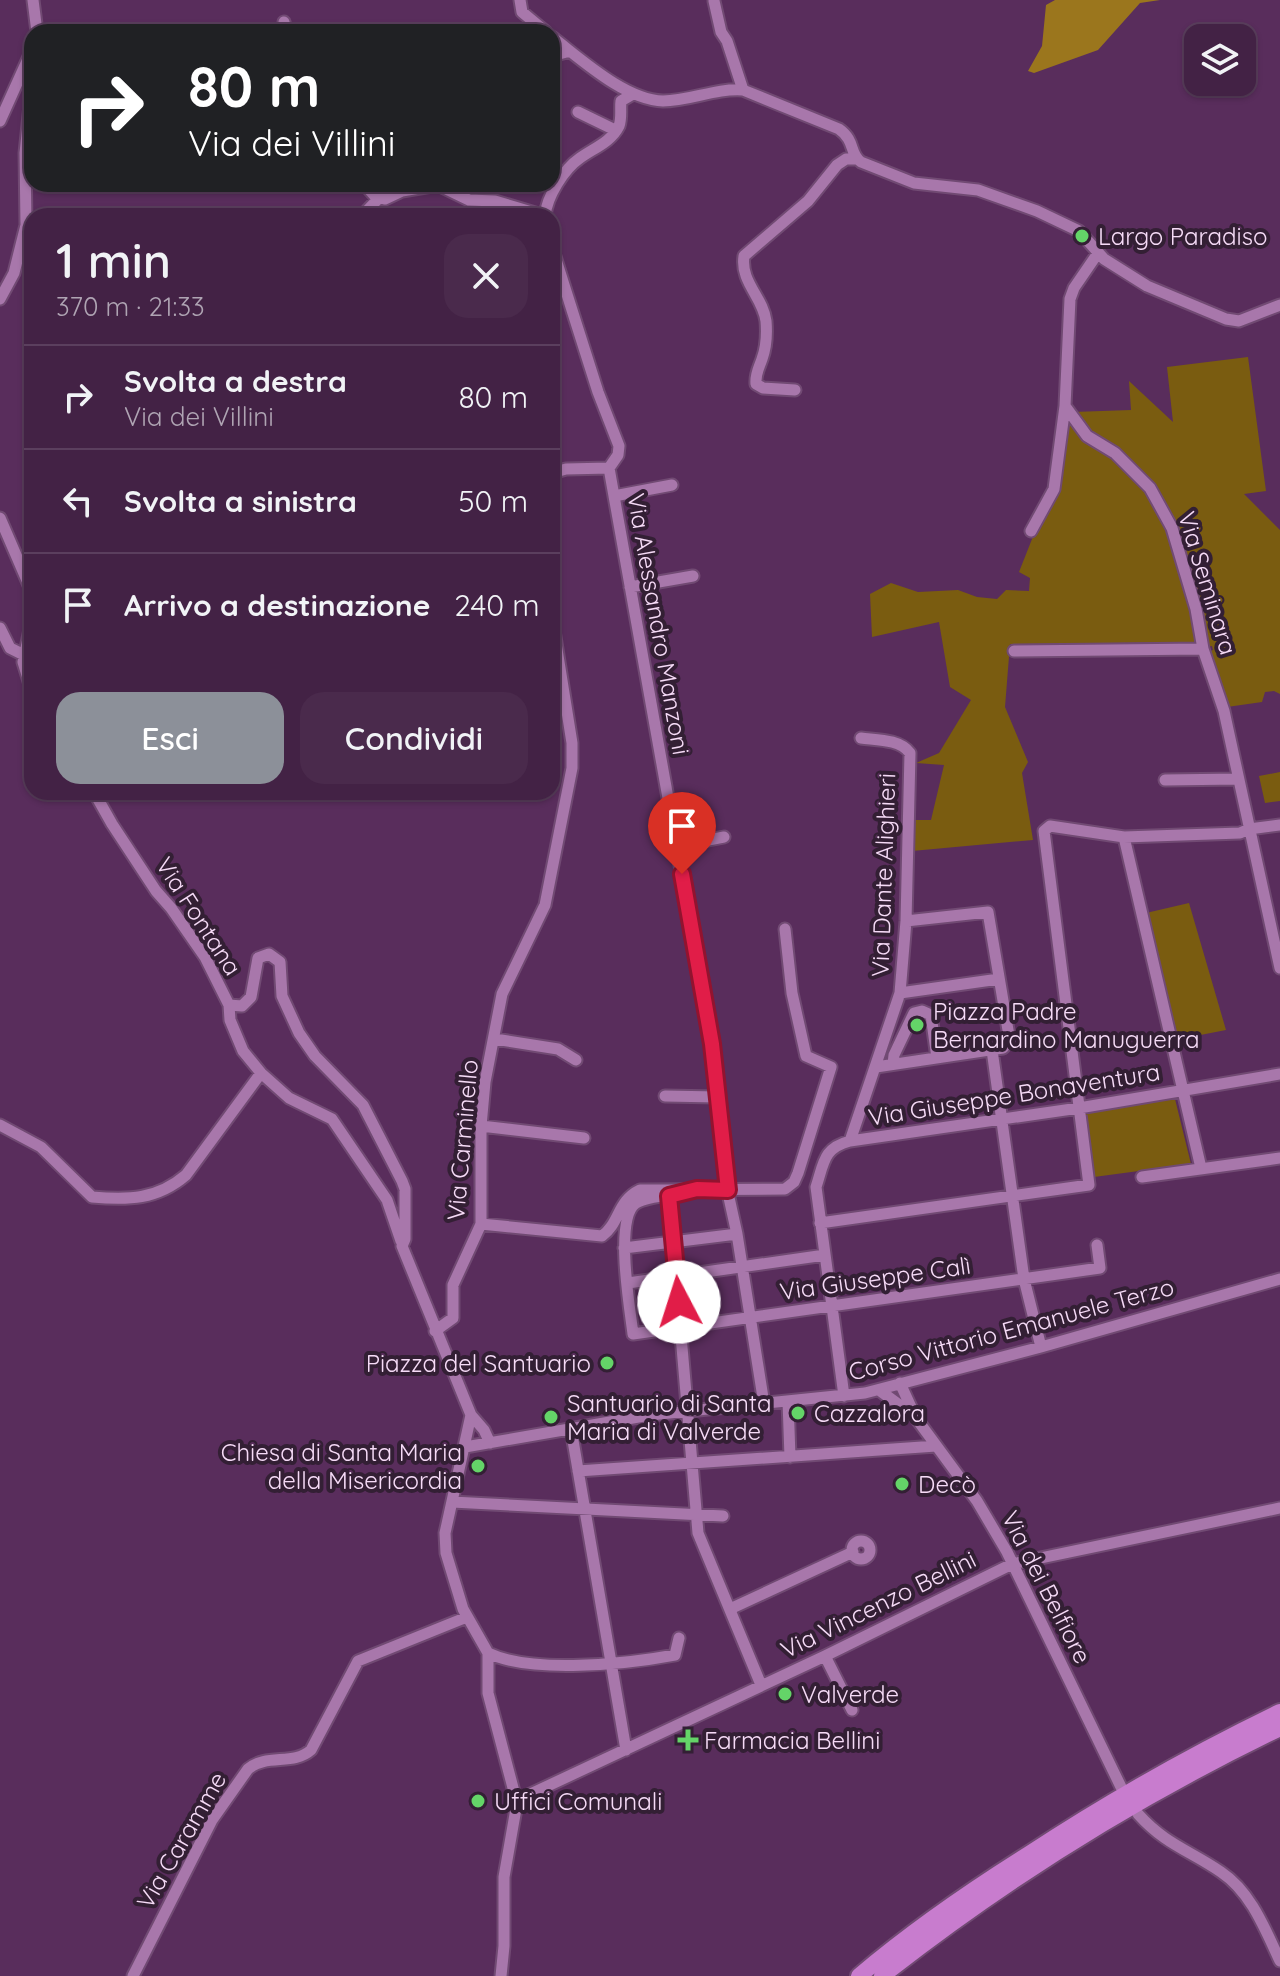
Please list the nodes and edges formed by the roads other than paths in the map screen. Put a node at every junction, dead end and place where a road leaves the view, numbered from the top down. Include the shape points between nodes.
1 (33, 0) edge
2 (520, 0) edge
3 (714, 1) edge
4 (36, 24) edge
5 (536, 24) edge
6 (560, 43) edge
7 (570, 51) junction
8 (560, 54) edge
9 (24, 68) edge
10 (743, 90) junction
11 (633, 94) junction
12 (578, 112) dead end
13 (0, 121) edge
14 (615, 130) junction
15 (856, 159) junction
16 (560, 183) edge
17 (373, 192) edge
18 (400, 192) edge
19 (452, 192) edge
20 (379, 198) junction
21 (370, 208) edge
22 (518, 208) edge
23 (24, 233) edge
24 (1098, 253) junction
25 (560, 272) edge
26 (0, 299) edge
27 (1280, 305) edge
28 (795, 390) dead end
29 (1065, 406) junction
30 (609, 468) junction
31 (560, 471) edge
32 (672, 485) dead end
33 (614, 496) junction
34 (0, 518) edge
35 (1031, 531) dead end
36 (24, 574) edge
37 (693, 576) dead end
38 (630, 587) junction
39 (0, 628) edge
40 (1203, 649) junction
41 (1014, 651) dead end
42 (24, 655) joint
43 (24, 665) edge
44 (560, 668) edge
45 (861, 738) dead end
46 (1238, 779) junction
47 (1165, 780) dead end
48 (98, 800) edge
49 (1280, 825) edge
50 (1249, 829) junction
51 (724, 837) dead end
52 (1124, 837) junction
53 (677, 846) junction
54 (906, 921) junction
55 (785, 929) dead end
56 (1280, 968) edge
57 (999, 979) junction
58 (900, 993) junction
59 (229, 1005) junction
60 (495, 1039) junction
61 (992, 1050) junction
62 (937, 1058) junction
63 (576, 1060) dead end
64 (893, 1064) junction
65 (876, 1067) junction
66 (261, 1073) junction
67 (1280, 1074) edge
68 (1183, 1090) junction
69 (665, 1096) dead end
70 (717, 1097) junction
71 (1079, 1108) junction
72 (1002, 1120) junction
73 (0, 1125) edge
74 (481, 1126) junction
75 (584, 1138) dead end
76 (850, 1141) junction
77 (1280, 1158) edge
78 (1201, 1168) junction
79 (1142, 1177) dead end
80 (697, 1189) junction
81 (728, 1190) junction
82 (669, 1196) junction
83 (1012, 1196) junction
84 (820, 1223) junction
85 (481, 1224) junction
86 (737, 1234) junction
87 (673, 1242) junction
88 (1097, 1245) dead end
89 (402, 1246) junction
90 (624, 1248) junction
91 (825, 1255) junction
92 (742, 1267) junction
93 (676, 1276) junction
94 (1024, 1279) junction
95 (1280, 1279) edge
96 (628, 1283) junction
97 (832, 1307) junction
98 (751, 1318) junction
99 (681, 1329) junction
100 (435, 1331) junction
101 (1041, 1347) junction
102 (900, 1383) junction
103 (879, 1390) junction
104 (844, 1396) junction
105 (788, 1401) junction
106 (764, 1404) junction
107 (688, 1411) junction
108 (471, 1415) junction
109 (916, 1418) junction
110 (571, 1429) junction
111 (490, 1443) junction
112 (936, 1446) junction
113 (465, 1447) junction
114 (790, 1457) junction
115 (693, 1463) junction
116 (578, 1471) junction
117 (452, 1502) junction
118 (1280, 1508) edge
119 (584, 1509) junction
120 (697, 1515) junction
121 (723, 1516) dead end
122 (853, 1552) dead end
123 (1012, 1564) junction
124 (730, 1609) junction
125 (467, 1617) junction
126 (679, 1638) dead end
127 (488, 1653) junction
128 (825, 1656) junction
129 (611, 1663) junction
130 (761, 1685) junction
131 (852, 1710) dead end
132 (1280, 1712) edge
133 (1280, 1728) edge
134 (626, 1750) junction
135 (1121, 1787) dead end
136 (517, 1803) junction
137 (1138, 1814) dead end
138 (1280, 1961) edge
139 (133, 1976) edge
140 (501, 1976) edge
141 (859, 1976) edge
142 (882, 1976) edge

1 - 4 street
2 - 5 street via 522,12
3 - 10 street
6 - 7 street
7 - 8 street
7 - 11 street
9 - 13 street
10 - 11 street via 662,101
10 - 15 street via 839,129 849,136
11 - 14 street via 621,101
12 - 14 street
14 - 16 street via 573,164
15 - 24 street via 914,183 978,190 1058,220 1079,231
15 - 28 street via 837,165 808,201 744,256 748,283 765,317 756,384
17 - 20 street
18 - 20 street
19 - 22 street
20 - 21 street
23 - 26 street via 14,273
24 - 27 street via 1147,286 1226,319 1239,321
24 - 29 street via 1070,299
25 - 30 street via 619,446
29 - 35 street via 1054,489
29 - 40 street, Via Seminara via 1087,436 1125,461 1161,505 1185,566
30 - 31 street
30 - 33 street, Via Alessandro Manzoni
32 - 33 street
33 - 38 street, Via Alessandro Manzoni
34 - 36 street
37 - 38 street
38 - 53 street, Via Alessandro Manzoni
39 - 42 street via 10,648
40 - 41 street
40 - 46 street, Via Seminara
42 - 43 street
44 - 60 street, Via Carminello via 572,768 545,905 502,994
45 - 54 street, Via Dante Alighieri via 898,743 910,753
46 - 47 street
46 - 50 street, Via Seminara
48 - 59 street, Via Fontana via 205,957
49 - 50 street
50 - 52 street
50 - 56 street, Via Seminara
51 - 53 street
52 - 68 street
52 - 71 street via 1050,826 1044,831
53 - 70 street, Via Alessandro Manzoni
54 - 57 street via 988,912
54 - 58 street, Via Dante Alighieri
55 - 81 street via 806,1056 831,1067 794,1182 785,1189
57 - 58 street
57 - 61 street via 1009,1036 1003,1048
58 - 65 street, Via Dante Alighieri
59 - 66 street via 243,1051
59 - 89 street, Via Fontana via 242,1006 251,997 258,958 275,956 282,968 282,996 299,1033 363,1105 402,1181
60 - 63 street via 558,1049
60 - 74 street, Via Carminello
61 - 62 street
61 - 72 street
62 - 64 street
62 - 64 street via 931,1015 922,1011 914,1013
64 - 65 street
65 - 76 street, Via Dante Alighieri
66 - 73 street via 186,1175 143,1198 92,1197 41,1147
66 - 89 street via 289,1098 332,1119 387,1200
67 - 68 street, Via Giuseppe Bonaventura
68 - 71 street, Via Giuseppe Bonaventura
68 - 78 street
69 - 70 street
70 - 81 street, Via Alessandro Manzoni
71 - 72 street, Via Giuseppe Bonaventura
71 - 83 street via 1089,1185
72 - 76 street, Via Giuseppe Bonaventura
72 - 83 street
74 - 75 street
74 - 85 street, Via Carminello
76 - 84 street via 832,1147 827,1155 816,1187
77 - 78 street
78 - 79 street
80 - 81 street
80 - 82 street
80 - 85 street via 650,1188 630,1195 602,1236
81 - 86 street, Via Alessandro Manzoni
82 - 87 street
82 - 90 street via 637,1202 630,1209
83 - 84 street
83 - 94 street
84 - 91 street
85 - 100 street, Via Carminello via 453,1285 453,1318
86 - 87 street
86 - 92 street, Via Alessandro Manzoni
87 - 90 street
87 - 93 street
88 - 94 street, Via Giuseppe Calì via 1100,1268
89 - 100 street, Via Fontana
90 - 96 street
91 - 92 street
91 - 97 street
92 - 93 street
92 - 98 street, Via Alessandro Manzoni
93 - 96 street
93 - 99 street
94 - 97 street, Via Giuseppe Calì
94 - 101 street
95 - 101 street, Corso Vittorio Emanuele Terzo
96 - 99 street, Via Giuseppe Calì via 633,1334
97 - 98 street, Via Giuseppe Calì
97 - 104 street
98 - 99 street, Via Giuseppe Calì
98 - 106 street, Via Alessandro Manzoni
99 - 107 street
100 - 108 street, Via Fontana
101 - 102 street, Corso Vittorio Emanuele Terzo
102 - 103 street, Corso Vittorio Emanuele Terzo
102 - 109 street
103 - 104 street, Corso Vittorio Emanuele Terzo
103 - 109 street
104 - 105 street, Corso Vittorio Emanuele Terzo
105 - 106 street, Corso Vittorio Emanuele Terzo
105 - 114 street
106 - 107 street, Corso Vittorio Emanuele Terzo
107 - 110 street, Corso Vittorio Emanuele Terzo
107 - 115 street
108 - 111 street, Via Fontana
108 - 113 street
109 - 112 street, Via dei Belfiore
110 - 111 street, Corso Vittorio Emanuele Terzo
110 - 116 street
111 - 113 street, Corso Vittorio Emanuele Terzo
112 - 114 street
112 - 123 street, Via dei Belfiore via 977,1501
113 - 117 street
114 - 115 street
115 - 116 street
115 - 120 street
116 - 119 street
117 - 119 street
117 - 125 street via 446,1553
118 - 123 street, Via Vincenzo Bellini
119 - 120 street
119 - 129 street
120 - 121 street
120 - 124 street via 698,1533
122 - 124 street
123 - 128 street, Via Vincenzo Bellini
123 - 135 street, Via dei Belfiore
124 - 130 street
125 - 127 street
125 - 139 street, Via Caramme via 358,1661 311,1750 304,1756 255,1762 248,1769 212,1820
126 - 129 street via 675,1655
127 - 129 street via 570,1666
127 - 136 street via 488,1693
128 - 130 street, Via Vincenzo Bellini
128 - 131 street
129 - 134 street
130 - 134 street, Via Vincenzo Bellini
132 - 141 highway via 1190,1756 1054,1837
133 - 142 highway via 1088,1833 953,1921
134 - 136 street, Via Vincenzo Bellini
136 - 140 street via 504,1877
137 - 138 street via 1171,1844 1233,1882 1256,1912

